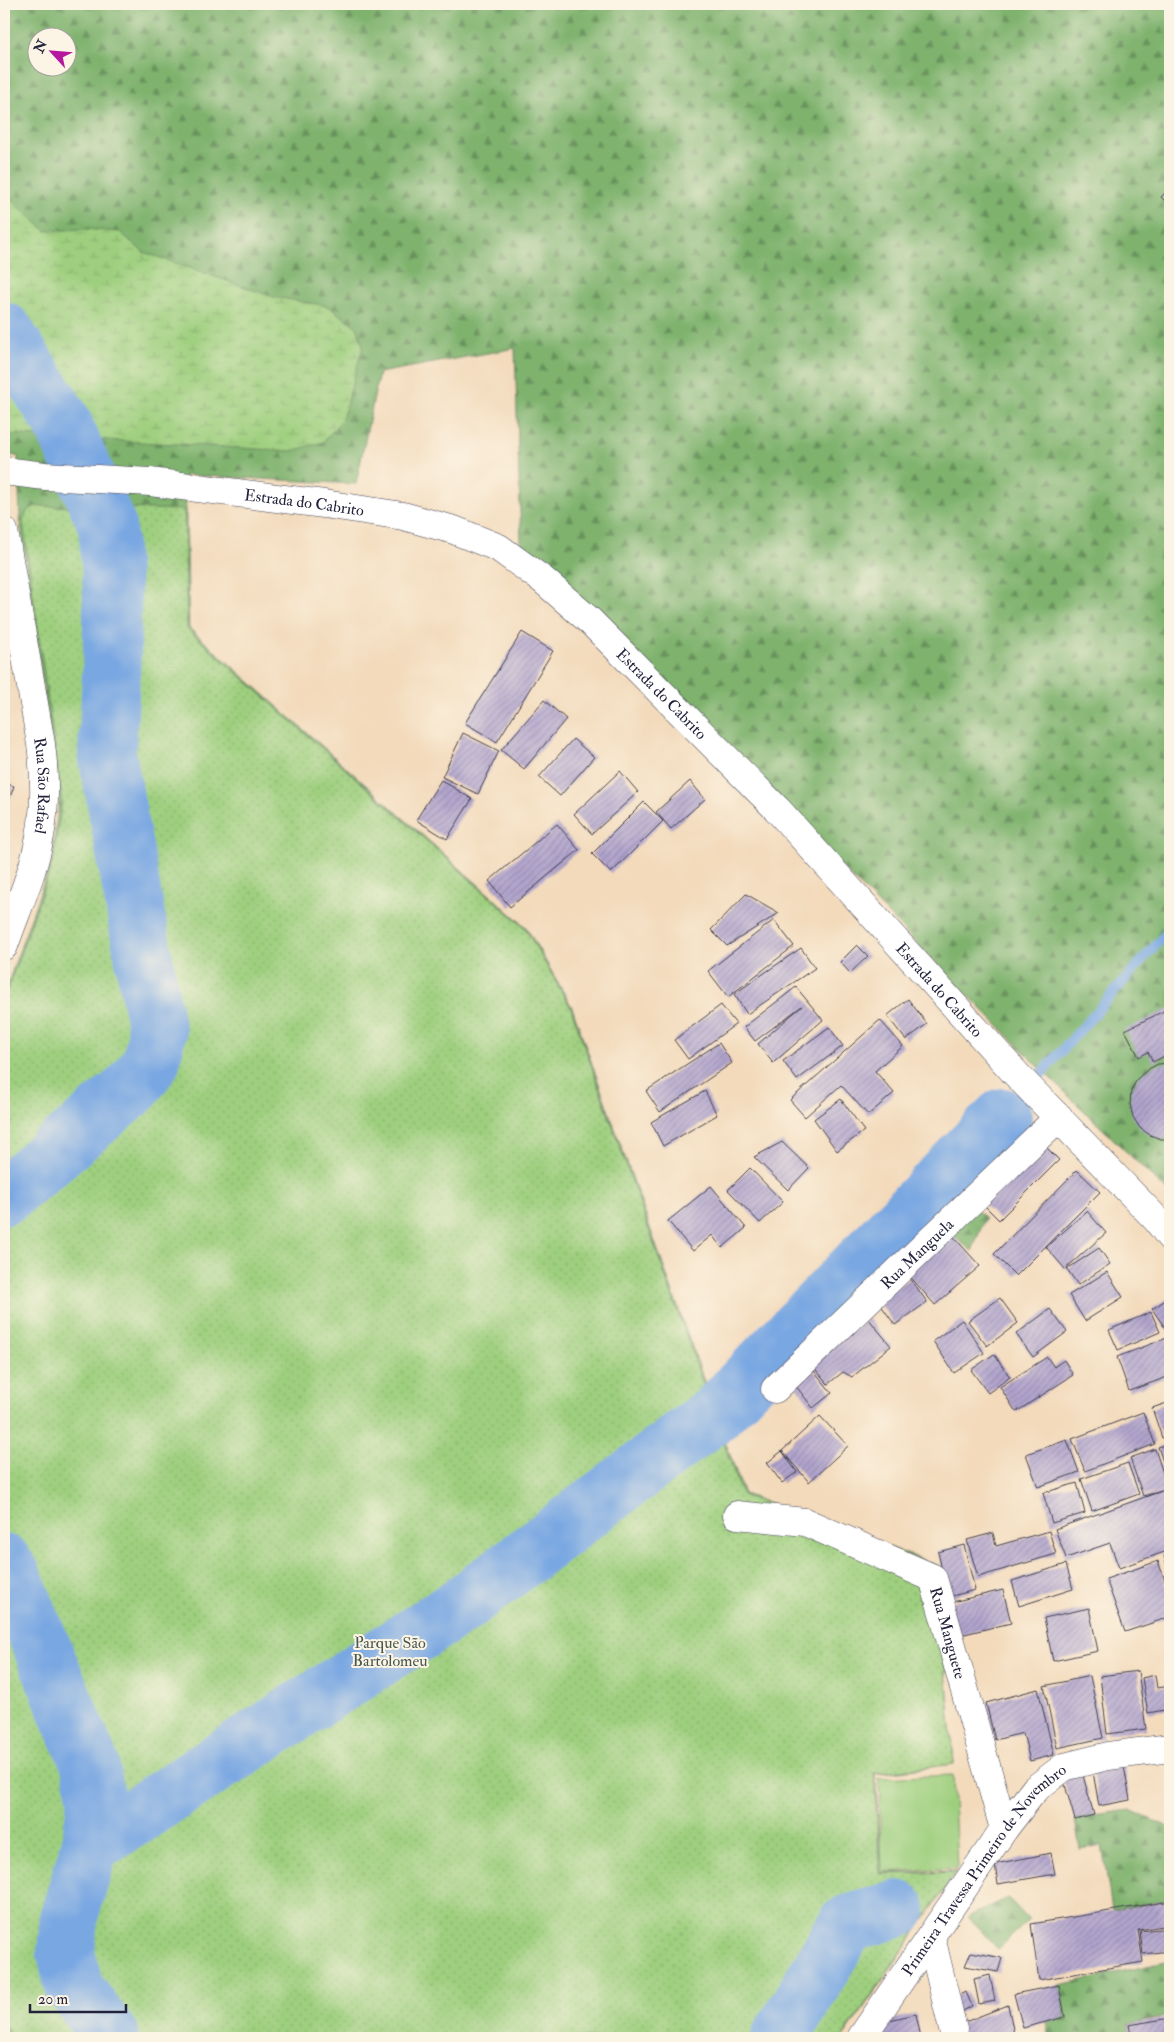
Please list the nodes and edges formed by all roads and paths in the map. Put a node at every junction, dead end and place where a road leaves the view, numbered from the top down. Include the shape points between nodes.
1 (4, 471) edge
2 (4, 531) edge
3 (11, 624) edge
4 (4, 946) edge
5 (1056, 1114) junction
6 (1166, 1229) edge
7 (775, 1389) dead end
8 (737, 1515) dead end
9 (1170, 1748) edge
10 (1004, 1829) junction
11 (931, 1937) junction
12 (861, 2038) edge
13 (955, 2038) edge

1 - 5 street, Estrada do Cabrito via 150,482 402,516 454,530 499,548 543,580 590,621 770,802
2 - 3 street, Rua São Rafael
3 - 4 street, Rua São Rafael via 41,744 44,806 40,838
5 - 6 street, Estrada do Cabrito
5 - 7 street, Rua Manguela
8 - 10 street, Rua Manguete via 805,1522 933,1578
9 - 10 street, Primeira Travessa Primeiro de Novembro via 1108,1756 1064,1767 1035,1789
10 - 11 street, Primeira Travessa Primeiro de Novembro
11 - 12 street, Primeira Travessa Primeiro de Novembro
11 - 13 street

